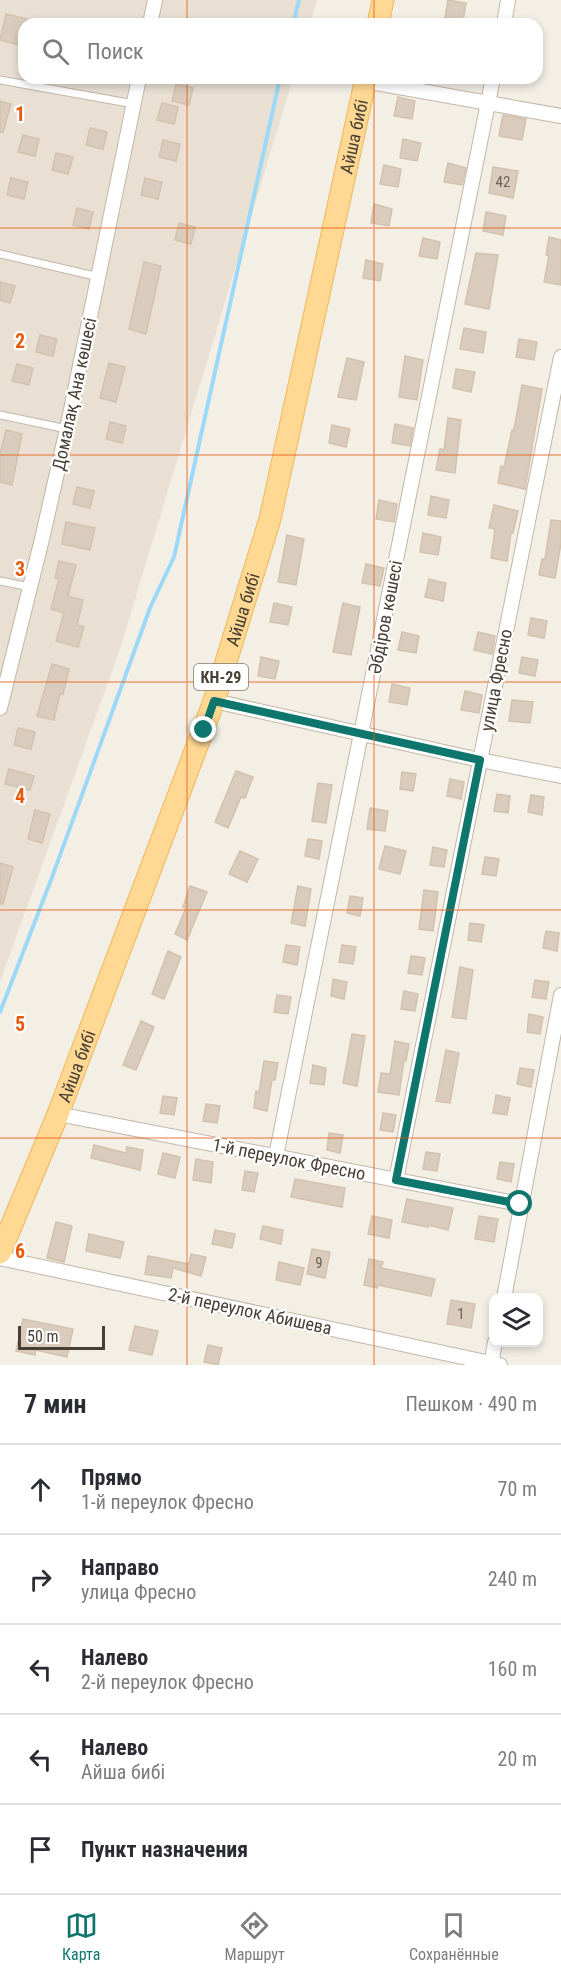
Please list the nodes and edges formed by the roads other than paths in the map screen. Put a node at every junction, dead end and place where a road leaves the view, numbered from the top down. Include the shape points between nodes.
1 (155, 0) edge
2 (383, 0) edge
3 (508, 0) edge
4 (151, 18) edge
5 (379, 18) edge
6 (505, 18) edge
7 (0, 80) edge
8 (18, 83) edge
9 (22, 84) edge
10 (138, 84) edge
11 (365, 84) edge
12 (387, 84) edge
13 (492, 84) edge
14 (488, 103) junction
15 (134, 104) junction
16 (561, 116) edge
17 (0, 254) edge
18 (99, 278) junction
19 (561, 357) edge
20 (0, 415) edge
21 (66, 429) junction
22 (0, 581) edge
23 (30, 587) junction
24 (214, 701) junction
25 (0, 708) edge
26 (361, 733) junction
27 (480, 760) junction
28 (561, 776) edge
29 (561, 995) edge
30 (58, 1114) junction
31 (276, 1156) junction
32 (396, 1180) junction
33 (520, 1204) junction
34 (0, 1256) edge
35 (505, 1293) edge
36 (495, 1347) edge
37 (494, 1364) edge

1 - 4 street
2 - 5 main road
3 - 6 street
7 - 8 lane
9 - 15 lane
10 - 15 street, Домалақ Ана көшесі
11 - 24 main road, Айша бибі / КН-29 via 270,519
12 - 14 street
13 - 14 street, Әбдіров көшесі
14 - 16 street
14 - 26 street, Әбдіров көшесі
15 - 18 street, Домалақ Ана көшесі
17 - 18 lane
18 - 21 street, Домалақ Ана көшесі
19 - 27 street, улица Фресно
20 - 21 lane
21 - 23 street, Домалақ Ана көшесі
22 - 23 lane
23 - 25 street, Домалақ Ана көшесі
24 - 26 street
24 - 30 main road, Айша бибі / КН-29
26 - 27 street
26 - 31 street, Әбдіров көшесі
27 - 28 street
27 - 32 street, улица Фресно
29 - 33 street
30 - 31 street, 1-й переулок Фресно
30 - 34 main road, Айша бибі / КН-29
31 - 32 street, 1-й переулок Фресно
32 - 33 street, 1-й переулок Фресно
33 - 35 street
34 - 37 street, 2-й переулок Абишева
36 - 37 street

